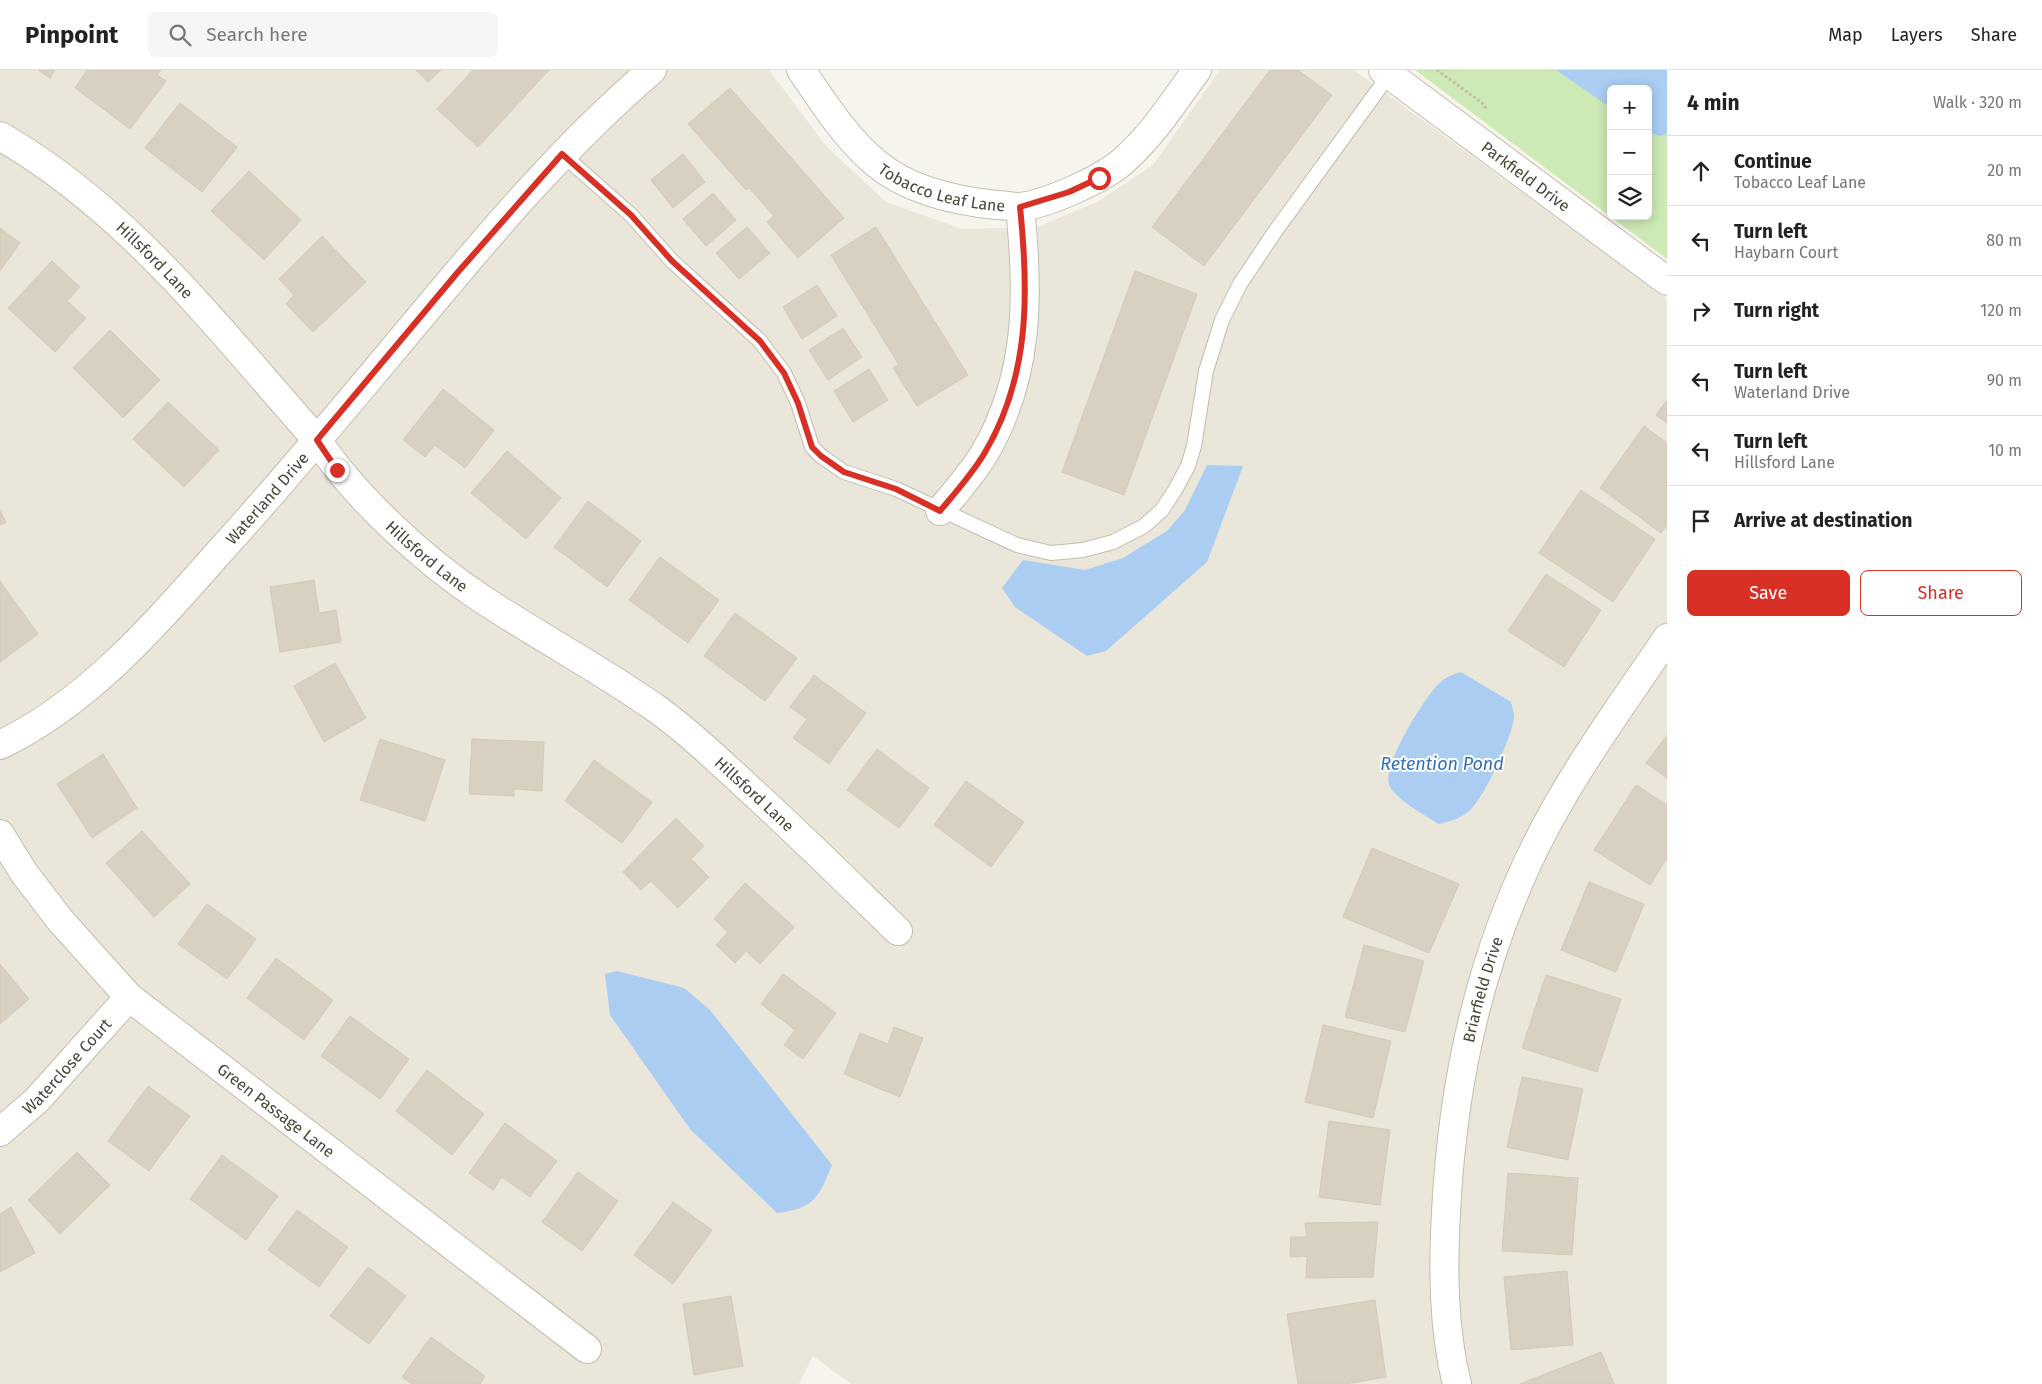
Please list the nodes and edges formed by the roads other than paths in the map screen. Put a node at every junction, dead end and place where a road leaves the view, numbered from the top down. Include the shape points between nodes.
1 (652, 70) edge
2 (801, 70) edge
3 (1197, 70) edge
4 (1386, 72) edge
5 (0, 136) edge
6 (562, 154) junction
7 (1020, 207) junction
8 (1667, 281) edge
9 (317, 440) junction
10 (940, 511) junction
11 (1667, 638) edge
12 (0, 745) edge
13 (0, 834) edge
14 (898, 931) dead end
15 (129, 997) junction
16 (0, 1132) edge
17 (587, 1349) dead end
18 (1456, 1384) edge

1 - 6 street, Waterland Drive
2 - 7 street, Tobacco Leaf Lane via 827,108 878,165 921,189 949,198
3 - 7 street, Tobacco Leaf Lane via 1154,128 1122,163 1069,192
4 - 8 street, Parkfield Drive
4 - 10 lane via 1240,284 1222,320 1206,371 1188,466 1162,510 1144,526 1113,542 1051,554 1017,545
5 - 9 street, Hillsford Lane via 48,166 142,245
6 - 9 street, Waterland Drive
6 - 10 lane via 631,215 672,261 760,341 784,373 812,447 821,456 844,472 896,489
7 - 10 street via 1024,307 1017,378 1008,405 983,455
9 - 12 street, Waterland Drive via 128,652 77,698
9 - 14 street, Hillsford Lane via 337,470 437,566 482,599 661,713 766,804
11 - 18 street, Briarfield Drive via 1577,772 1547,824 1507,913 1471,1022 1451,1141 1444,1252 1445,1292
13 - 15 street, Green Passage Lane via 24,873 60,920
15 - 16 street, Waterclose Court via 37,1100
15 - 17 street, Green Passage Lane

